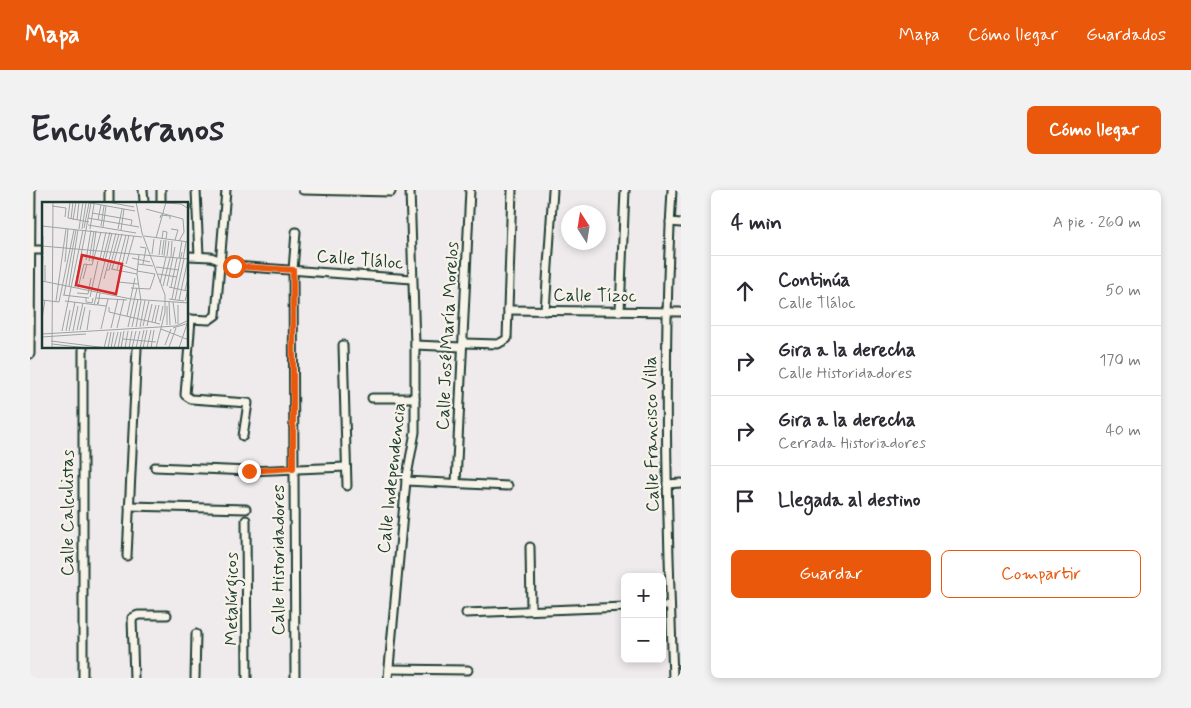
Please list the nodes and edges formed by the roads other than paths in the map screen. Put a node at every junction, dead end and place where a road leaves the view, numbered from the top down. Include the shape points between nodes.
1 (31, 190) edge
2 (143, 190) edge
3 (196, 190) edge
4 (226, 190) edge
5 (303, 190) edge
6 (316, 190) edge
7 (410, 190) edge
8 (470, 190) edge
9 (512, 190) edge
10 (554, 190) edge
11 (624, 190) edge
12 (672, 190) edge
13 (362, 191) edge
14 (391, 192) dead end
15 (144, 201) dead end
16 (670, 222) junction
17 (681, 223) edge
18 (296, 232) dead end
19 (30, 250) edge
20 (189, 256) edge
21 (199, 256) junction
22 (221, 261) junction
23 (293, 270) junction
24 (412, 279) junction
25 (508, 310) junction
26 (544, 311) junction
27 (620, 311) junction
28 (666, 312) junction
29 (681, 312) edge
30 (189, 319) edge
31 (344, 345) dead end
32 (463, 345) junction
33 (415, 346) junction
34 (83, 349) edge
35 (137, 349) edge
36 (187, 349) edge
37 (30, 354) edge
38 (372, 398) dead end
39 (415, 398) junction
40 (243, 436) dead end
41 (155, 467) dead end
42 (346, 467) junction
43 (293, 468) junction
44 (406, 481) junction
45 (456, 483) junction
46 (681, 483) edge
47 (667, 484) junction
48 (347, 486) dead end
49 (508, 486) dead end
50 (130, 506) junction
51 (246, 509) dead end
52 (246, 520) dead end
53 (530, 547) dead end
54 (127, 556) dead end
55 (666, 606) edge
56 (621, 607) edge
57 (531, 609) junction
58 (466, 612) dead end
59 (167, 615) dead end
60 (196, 634) dead end
61 (389, 669) junction
62 (468, 670) dead end
63 (83, 678) edge
64 (134, 678) edge
65 (195, 678) edge
66 (247, 678) edge
67 (295, 678) edge
68 (388, 678) edge
69 (672, 678) edge

1 - 19 street
2 - 15 street
3 - 21 street
4 - 22 street
5 - 6 street
6 - 13 street
7 - 24 street, Calle Independencia
8 - 32 street, Calle José María Morelos
9 - 25 street
10 - 26 street
11 - 27 street
12 - 16 street, Calle Francisco Villa
13 - 14 street
16 - 17 street
16 - 28 street, Calle Francisco Villa
18 - 23 street, Calle Historidadores
19 - 37 street
20 - 21 street, Calle Tláloc
21 - 22 street, Calle Tláloc
22 - 23 street, Calle Tláloc via 234,266
22 - 30 street via 216,315 209,320
23 - 24 street, Calle Tláloc
23 - 43 street, Calle Historidadores
24 - 33 street, Calle Independencia
25 - 26 street, Calle Tízoc
25 - 32 street via 507,339 498,344
26 - 27 street, Calle Tízoc
27 - 28 street, Calle Tízoc
28 - 29 street, Calle Tízoc
28 - 47 street, Calle Francisco Villa
31 - 42 street
32 - 33 street
32 - 45 street, Calle José María Morelos
33 - 39 street, Calle Independencia
34 - 63 street, Calle Calculistas
35 - 50 street
36 - 40 street via 186,398 248,403
38 - 39 street
39 - 44 street, Calle Independencia via 415,432
41 - 43 street via 249,471
42 - 43 street
42 - 48 street
43 - 67 street, Calle Historidadores
44 - 45 street
44 - 61 street, Calle Independencia
45 - 49 street
46 - 47 street
47 - 55 street, Calle Francisco Villa
50 - 51 street
50 - 54 street
52 - 66 street, Metalúrgicos
53 - 57 street
55 - 69 street, Calle Francisco Villa
56 - 57 street
57 - 58 street
59 - 64 street via 132,618
60 - 65 street
61 - 62 street
61 - 68 street, Calle Independencia

